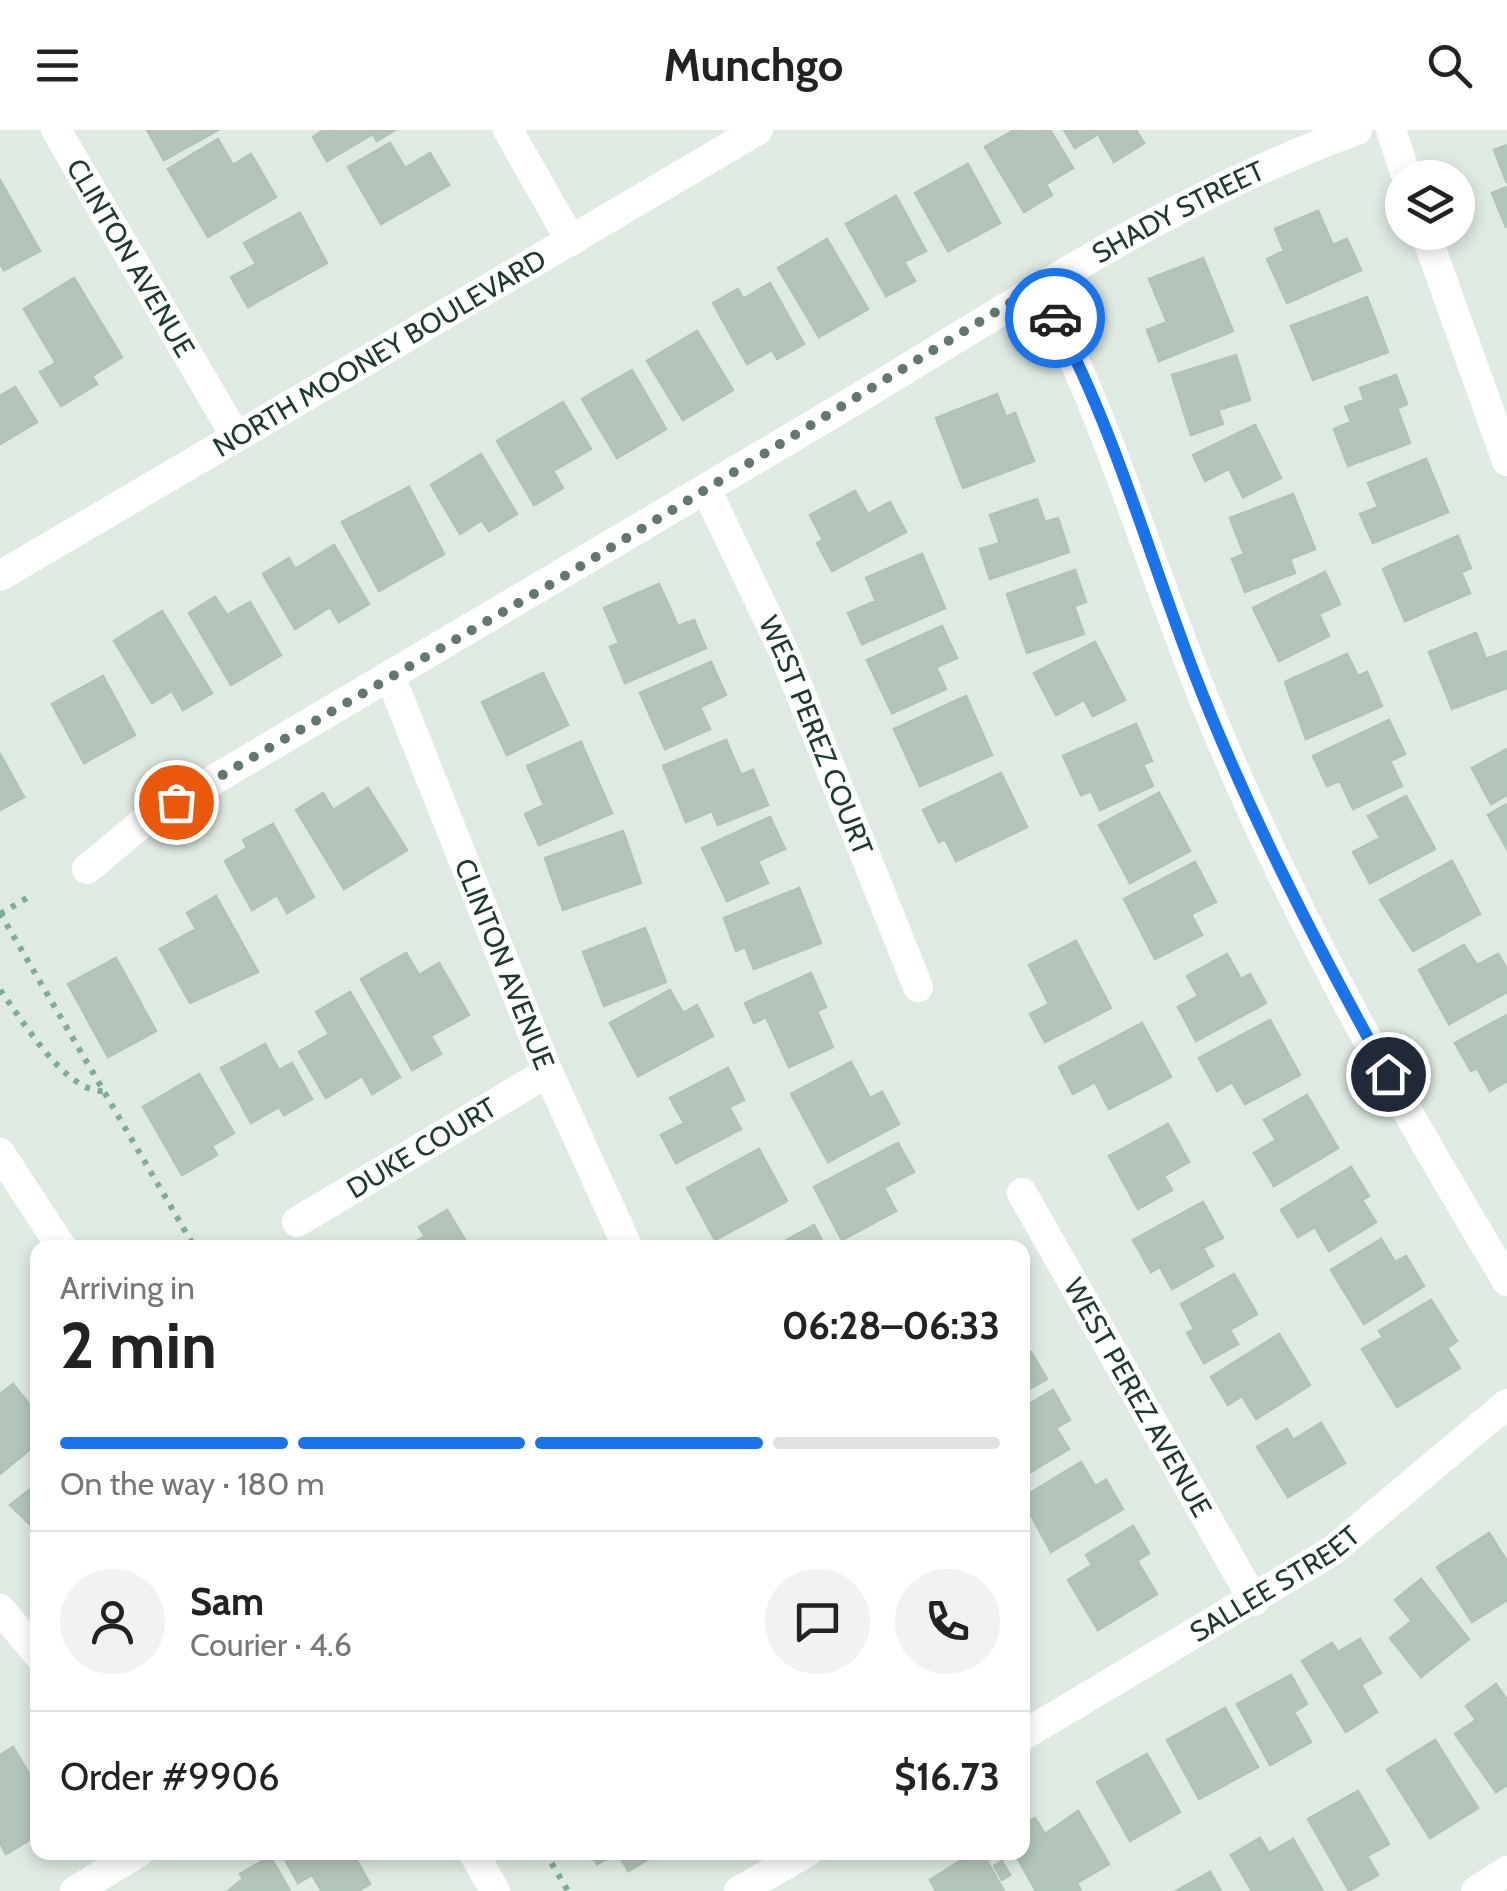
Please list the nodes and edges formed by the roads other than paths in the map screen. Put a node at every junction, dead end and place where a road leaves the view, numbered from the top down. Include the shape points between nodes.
1 (56, 130) edge
2 (508, 130) edge
3 (758, 130) edge
4 (1356, 130) edge
5 (1391, 130) edge
6 (1401, 160) edge
7 (572, 241) junction
8 (1432, 250) edge
9 (1038, 286) junction
10 (234, 435) junction
11 (1507, 461) edge
12 (706, 489) junction
13 (0, 576) edge
14 (390, 676) junction
15 (87, 869) dead end
16 (918, 986) dead end
17 (548, 1072) junction
18 (0, 1154) edge
19 (1022, 1193) dead end
20 (297, 1222) dead end
21 (57, 1240) edge
22 (624, 1240) edge
23 (1507, 1280) edge
24 (1507, 1404) edge
25 (1254, 1602) junction
26 (0, 1609) edge
27 (30, 1645) edge
28 (1030, 1731) edge
29 (127, 1860) edge
30 (478, 1860) edge
31 (793, 1860) edge
32 (1507, 1871) edge
33 (75, 1891) edge
34 (495, 1891) edge
35 (739, 1891) edge
36 (1476, 1891) edge

1 - 10 street, CLINTON AVENUE
2 - 7 street
3 - 7 street, NORTH MOONEY BOULEVARD
4 - 9 street, SHADY STREET via 1210,191
5 - 6 street
7 - 10 street, NORTH MOONEY BOULEVARD
8 - 11 street
9 - 12 street, SHADY STREET
9 - 23 street via 1072,350 1211,716 1263,832 1353,1012
10 - 13 street, NORTH MOONEY BOULEVARD
12 - 14 street, SHADY STREET
12 - 16 street, WEST PEREZ COURT via 783,650
14 - 15 street, SHADY STREET via 146,820
14 - 17 street, CLINTON AVENUE
17 - 20 street, DUKE COURT
17 - 22 street, CLINTON AVENUE
18 - 21 street
19 - 25 street, WEST PEREZ AVENUE
24 - 25 street, SALLEE STREET via 1361,1529
25 - 28 street, SALLEE STREET
26 - 27 street
29 - 33 street
30 - 34 street
31 - 35 street
32 - 36 street

